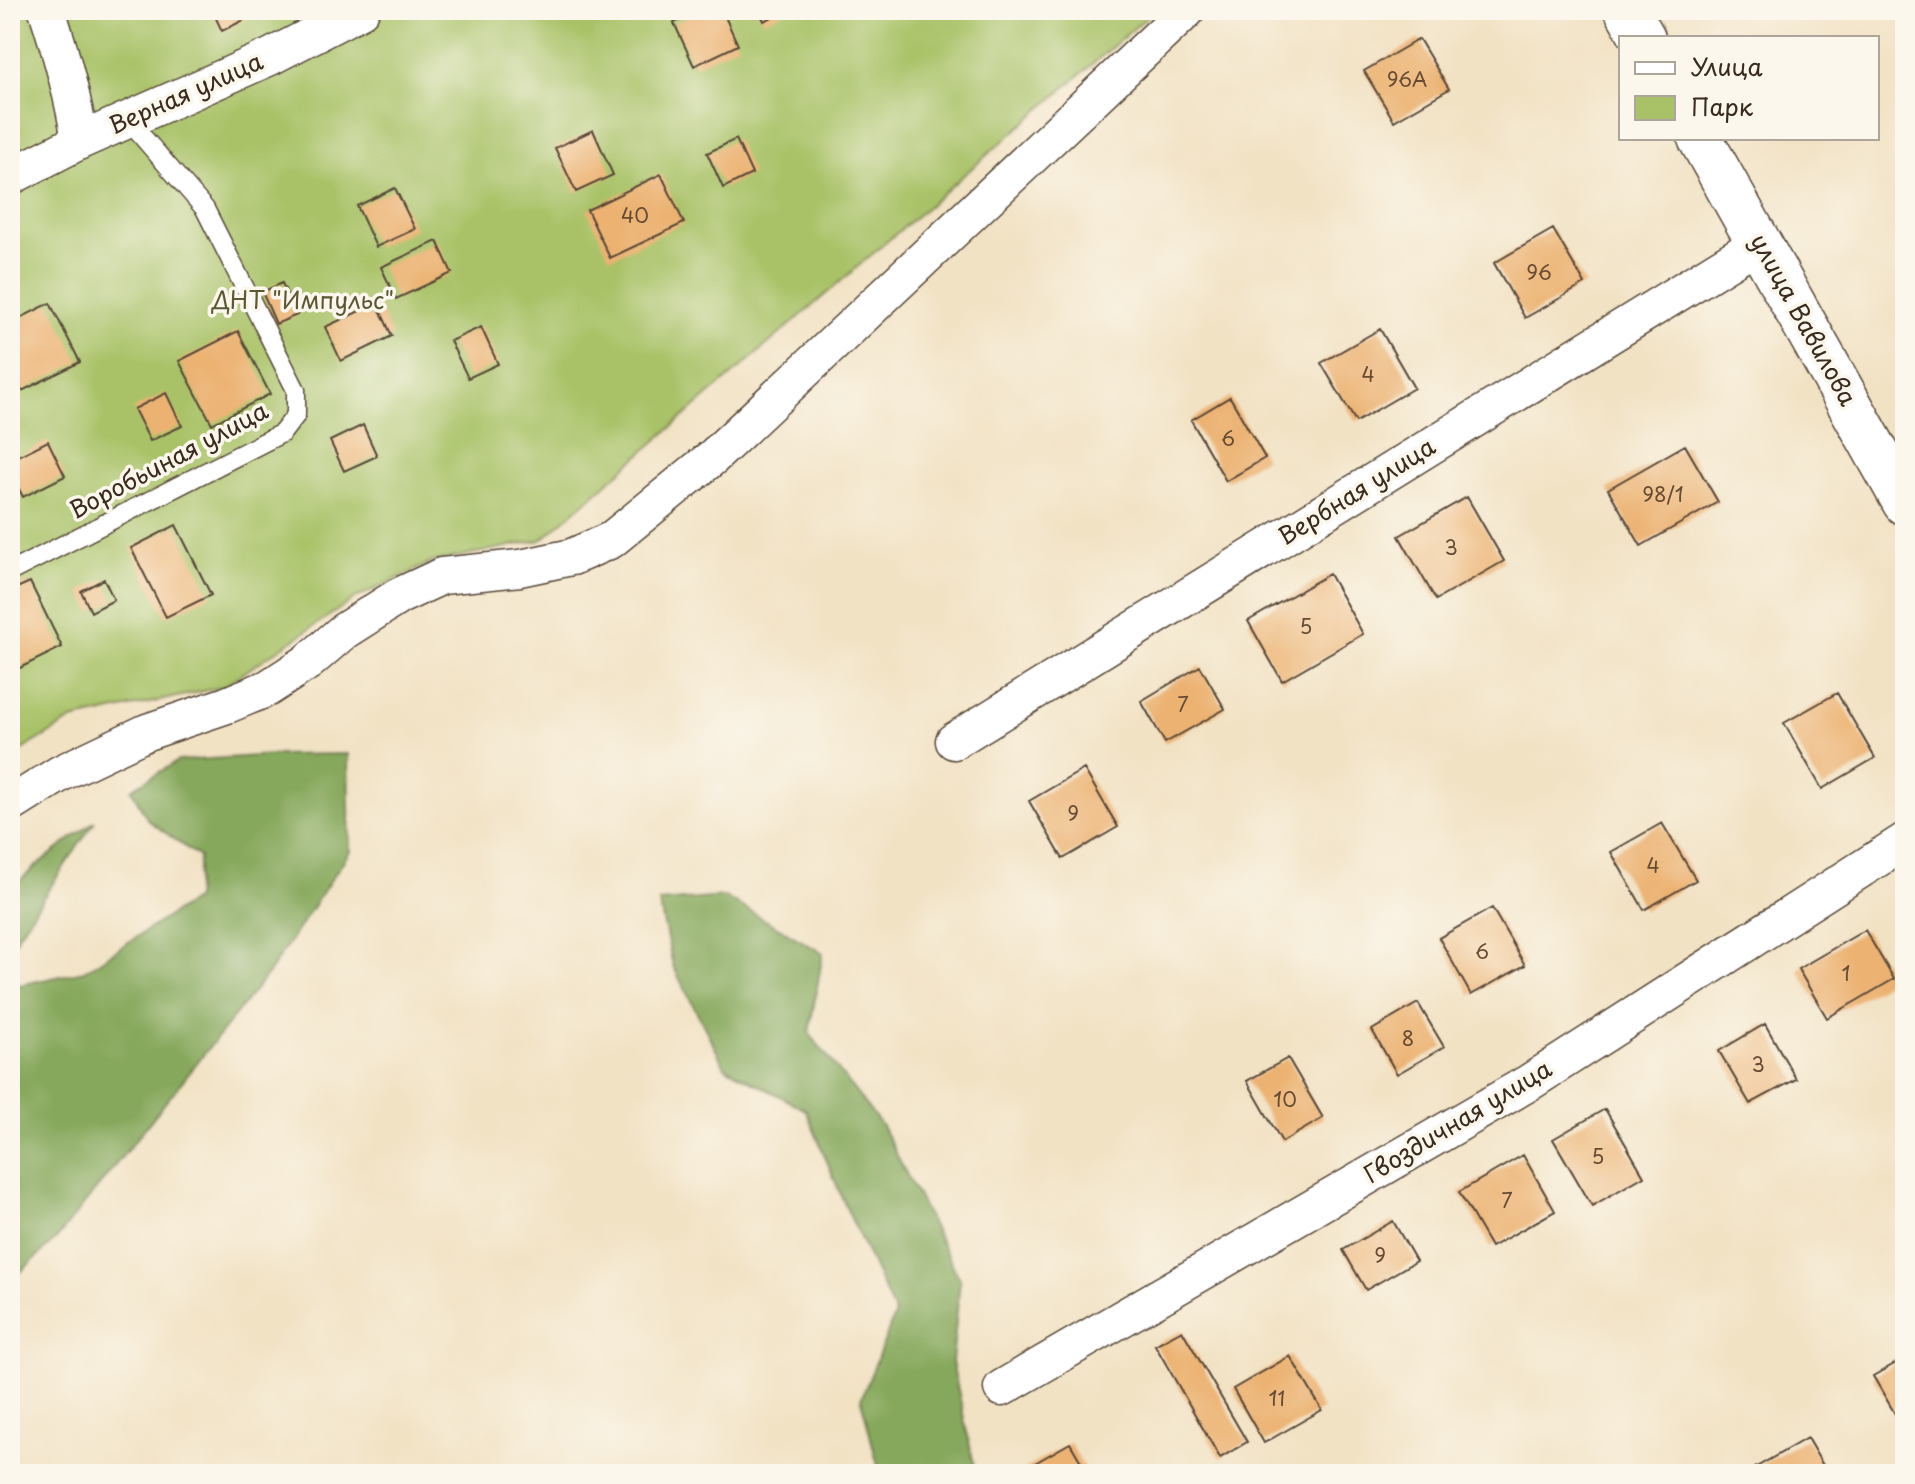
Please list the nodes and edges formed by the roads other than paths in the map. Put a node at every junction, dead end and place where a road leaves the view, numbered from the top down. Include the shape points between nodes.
1 (47, 10) edge
2 (361, 10) edge
3 (1187, 10) edge
4 (1627, 10) edge
5 (1642, 36) edge
6 (128, 120) junction
7 (1701, 140) edge
8 (80, 141) junction
9 (10, 177) edge
10 (1759, 243) junction
11 (1905, 503) edge
12 (10, 572) edge
13 (954, 741) dead end
14 (10, 805) edge
15 (1905, 841) edge
16 (1002, 1388) dead end

1 - 8 street via 65,63
2 - 6 street, Верная улица
3 - 14 street via 713,457 611,540 572,557 442,576 344,631 268,688 147,732 61,773
4 - 5 street
6 - 8 street, Верная улица
6 - 12 lane, Воробьиная улица via 205,209 296,390 296,415 282,433
7 - 10 street, улица Вавилова
8 - 9 street, Верная улица
10 - 11 street, улица Вавилова
10 - 13 street, Вербная улица
15 - 16 street, Гвоздичная улица via 1530,1082

